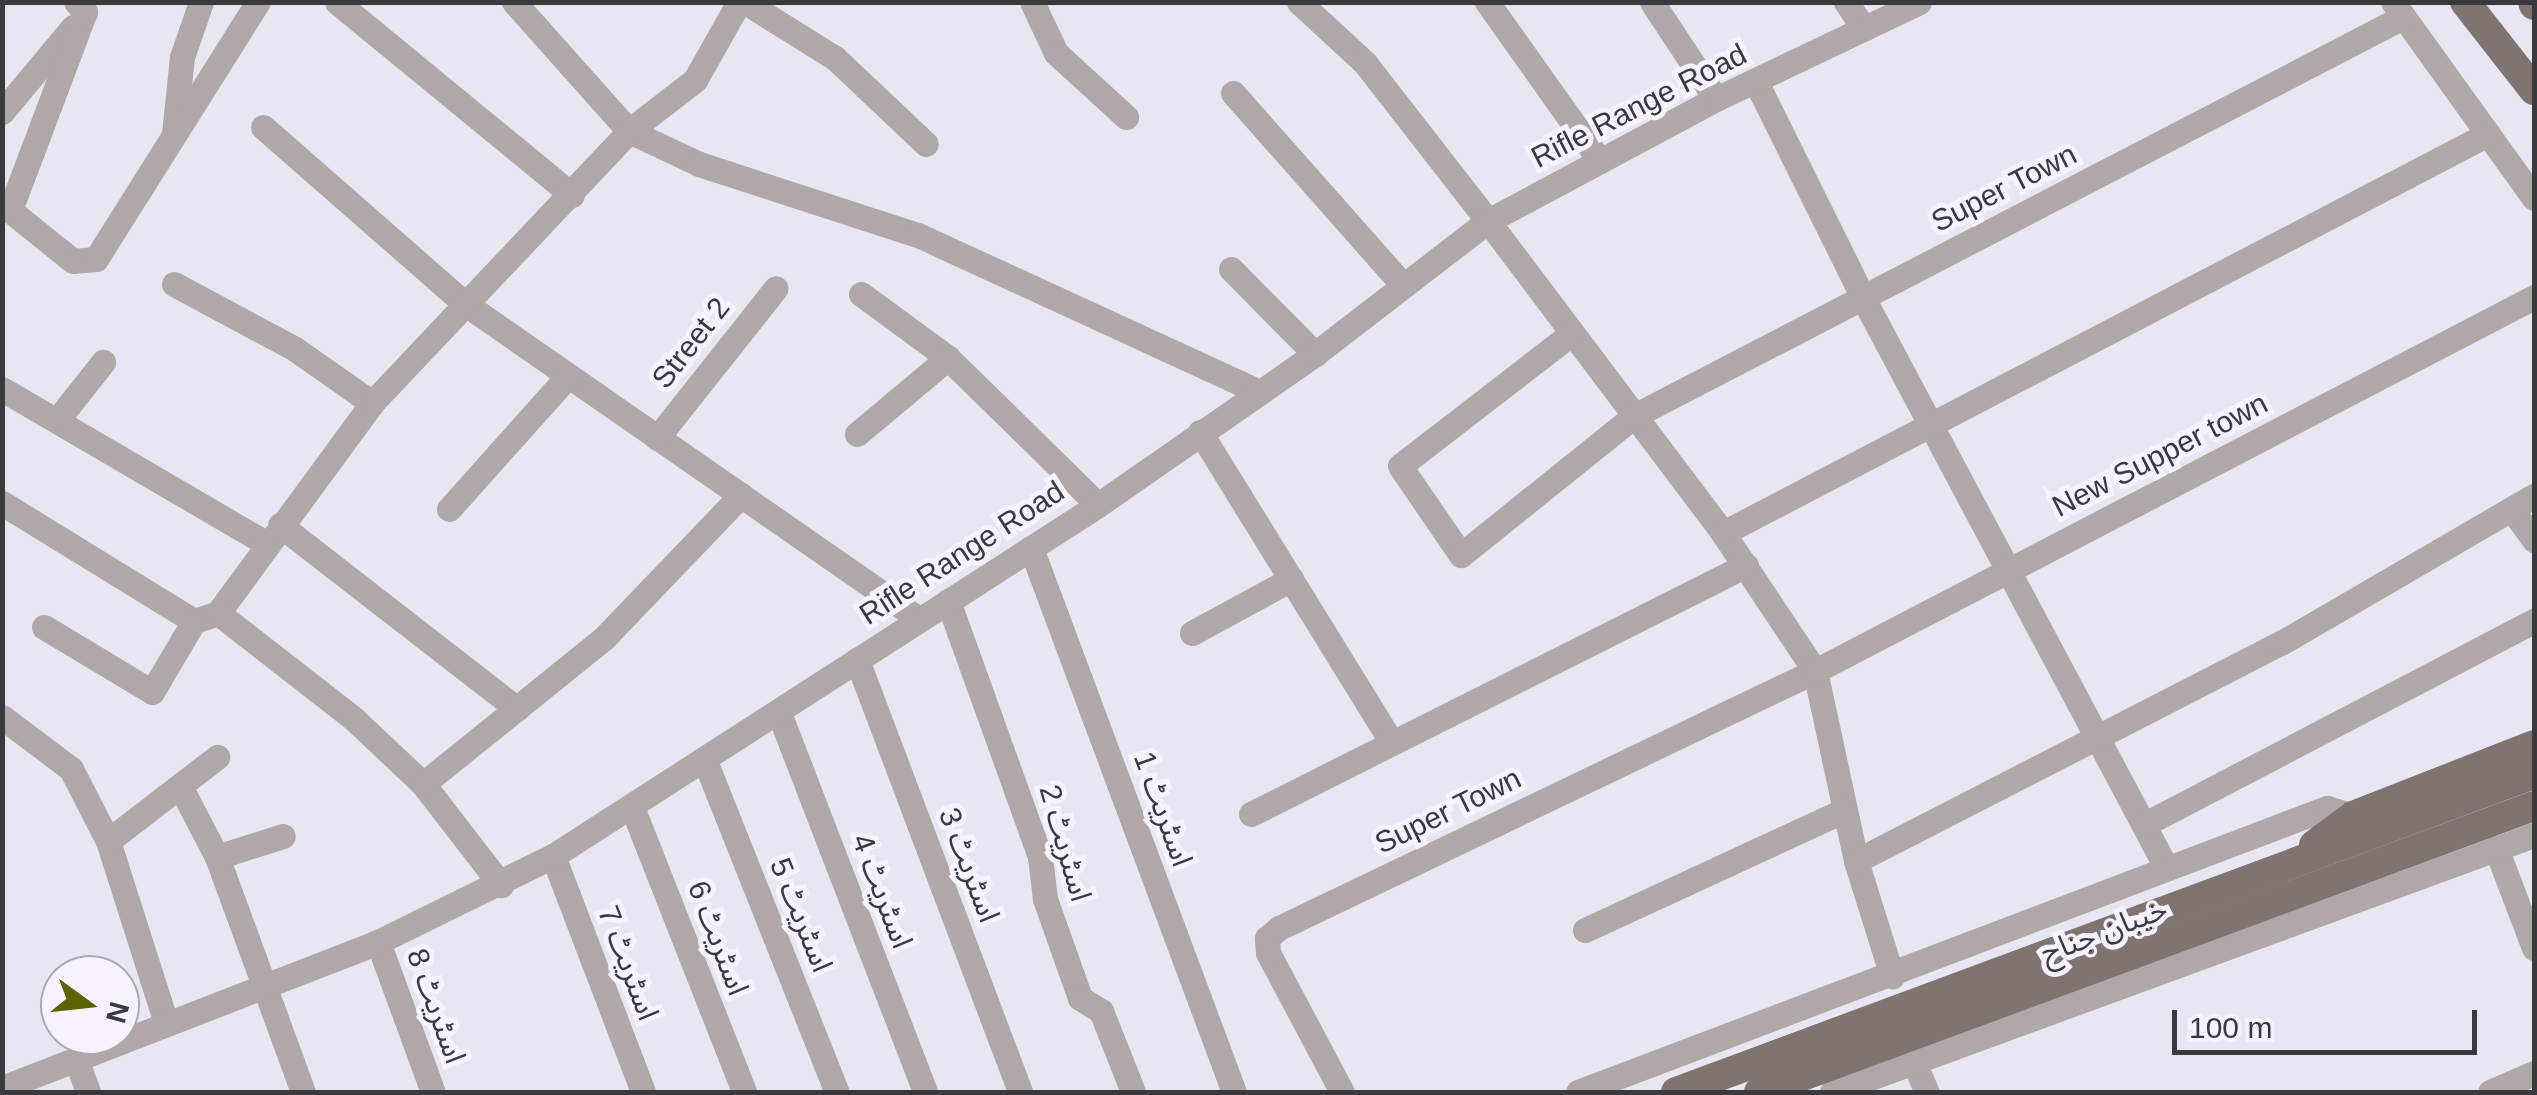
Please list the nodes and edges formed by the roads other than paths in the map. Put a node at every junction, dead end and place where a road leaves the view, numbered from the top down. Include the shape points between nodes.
1 (200, 2) edge
2 (258, 2) edge
3 (337, 2) edge
4 (514, 2) edge
5 (742, 2) edge
6 (1032, 2) edge
7 (1487, 2) edge
8 (1652, 2) edge
9 (1846, 2) edge
10 (1919, 2) edge
11 (2465, 2) edge
12 (80, 7) edge
13 (1317, 8) edge
14 (2398, 10) edge
15 (1864, 29) junction
16 (1756, 82) junction
17 (2534, 90) edge
18 (1234, 94) dead end
19 (1716, 99) junction
20 (2, 112) edge
21 (1126, 117) dead end
22 (263, 127) dead end
23 (629, 132) junction
24 (2488, 134) junction
25 (172, 142) junction
26 (926, 144) dead end
27 (1600, 162) junction
28 (572, 195) junction
29 (2534, 198) edge
30 (6, 207) edge
31 (1488, 221) junction
32 (1231, 269) dead end
33 (174, 284) dead end
34 (1403, 285) junction
35 (776, 288) dead end
36 (861, 294) dead end
37 (1863, 298) junction
38 (2534, 298) edge
39 (464, 303) junction
40 (1572, 333) junction
41 (1315, 354) junction
42 (948, 358) junction
43 (103, 362) dead end
44 (568, 376) junction
45 (2, 390) edge
46 (1259, 392) junction
47 (372, 403) junction
48 (1634, 416) junction
49 (58, 419) junction
50 (1931, 425) junction
51 (1200, 432) junction
52 (858, 434) dead end
53 (657, 438) junction
54 (742, 495) junction
55 (2534, 496) edge
56 (2, 503) edge
57 (1098, 504) junction
58 (448, 509) dead end
59 (2513, 512) junction
60 (1723, 533) junction
61 (273, 534) junction
62 (2534, 540) edge
63 (1031, 548) junction
64 (1746, 566) junction
65 (2011, 569) junction
66 (1291, 579) junction
67 (948, 601) junction
68 (206, 618) junction
69 (919, 619) junction
70 (2534, 622) edge
71 (44, 626) dead end
72 (1192, 633) dead end
73 (857, 660) junction
74 (1815, 670) junction
75 (516, 708) junction
76 (779, 713) junction
77 (2, 717) edge
78 (2100, 736) junction
79 (1392, 744) junction
80 (2534, 744) edge
81 (217, 757) dead end
82 (705, 761) junction
83 (2534, 774) edge
84 (423, 784) junction
85 (180, 786) junction
86 (2534, 806) edge
87 (632, 807) junction
88 (1845, 810) junction
89 (1251, 814) dead end
90 (2147, 823) junction
91 (2364, 825) junction
92 (2534, 835) edge
93 (283, 836) dead end
94 (108, 841) junction
95 (2496, 848) junction
96 (553, 856) junction
97 (217, 858) junction
98 (1856, 861) junction
99 (2166, 868) junction
100 (502, 885) junction
101 (1584, 930) dead end
102 (378, 942) junction
103 (2534, 948) edge
104 (1892, 976) junction
105 (263, 986) junction
106 (166, 1023) junction
107 (76, 1059) junction
108 (1914, 1062) junction
109 (2534, 1073) edge
110 (2, 1088) edge
111 (88, 1092) edge
112 (303, 1092) edge
113 (433, 1092) edge
114 (644, 1092) edge
115 (744, 1092) edge
116 (838, 1092) edge
117 (924, 1092) edge
118 (1020, 1092) edge
119 (1133, 1092) edge
120 (1234, 1092) edge
121 (1342, 1092) edge
122 (1578, 1092) edge
123 (1676, 1092) edge
124 (1759, 1092) edge
125 (1832, 1092) edge
126 (1928, 1092) edge
127 (2490, 1092) edge

1 - 25 street via 182,58
2 - 25 street
3 - 28 street
4 - 23 street
5 - 23 street via 694,80
5 - 26 street via 835,58
6 - 21 street via 1056,53
7 - 27 street
8 - 19 street
9 - 15 street
10 - 15 street, Rifle Range Road
11 - 17 main road
12 - 20 street
12 - 30 street
13 - 31 street
14 - 24 street
14 - 37 street, Super Town
15 - 16 street, Rifle Range Road
16 - 19 street, Rifle Range Road
16 - 37 street
18 - 34 street
19 - 27 street, Rifle Range Road
22 - 39 street
23 - 28 street
23 - 46 street via 699,164 918,235
24 - 29 street
24 - 50 street
25 - 30 street via 96,260 85,265
27 - 31 street, Rifle Range Road
28 - 39 street
31 - 34 street, Rifle Range Road
31 - 40 street
32 - 41 street
33 - 47 street via 295,349
34 - 41 street, Rifle Range Road
35 - 53 street, Street 2
36 - 42 street
37 - 48 street, Super Town
37 - 50 street
38 - 65 street, New Supper town
39 - 44 street
39 - 47 street
40 - 48 street
40 - 48 street, Super Town via 1400,466 1460,555
41 - 46 street, Rifle Range Road
42 - 52 street
42 - 57 street
43 - 49 street
44 - 53 street
44 - 58 street
45 - 49 street
46 - 51 street, Rifle Range Road
47 - 61 street
48 - 60 street
49 - 61 street
50 - 60 street
50 - 65 street
51 - 57 street, Rifle Range Road
51 - 66 street
53 - 54 street
54 - 69 street
54 - 75 street via 604,638
55 - 59 street
56 - 68 street
57 - 63 street, Rifle Range Road
59 - 62 street
59 - 78 street
60 - 64 street
61 - 68 street
61 - 75 street
63 - 67 street, Rifle Range Road
63 - 120 street, اسٹریٹ 1
64 - 74 street
64 - 79 street
65 - 74 street, New Supper town
65 - 78 street
66 - 72 street
66 - 79 street
67 - 69 street, Rifle Range Road
67 - 119 street, اسٹریٹ 2 via 1040,857 1045,899 1080,998 1102,1011
68 - 71 street via 152,692
68 - 84 street via 354,719
69 - 73 street, Rifle Range Road
70 - 90 street
73 - 76 street, Rifle Range Road
73 - 118 street, اسٹریٹ 3
74 - 88 street
74 - 121 street, Super Town via 1267,938 1268,953
75 - 84 street
76 - 82 street, Rifle Range Road
76 - 117 street, اسٹریٹ 4
77 - 94 street via 71,769
78 - 90 street
78 - 98 street
79 - 89 street
80 - 91 main road
81 - 85 street
82 - 87 street, Rifle Range Road
82 - 116 street, اسٹریٹ 5
83 - 91 main road
84 - 100 street
85 - 94 street
85 - 97 street
86 - 124 main road, خیبان جناح
87 - 96 street, Rifle Range Road
87 - 115 street, اسٹریٹ 6
88 - 98 street
88 - 101 street
90 - 99 street
91 - 99 street via 2326,808
91 - 123 main road, خیبان جناح via 2296,859
92 - 95 street
93 - 97 street
94 - 106 street
95 - 103 street
95 - 108 street
96 - 100 street, Rifle Range Road
96 - 114 street, اسٹریٹ 7
97 - 105 street
98 - 104 street
99 - 104 street
100 - 102 street, Rifle Range Road
102 - 105 street, Rifle Range Road
102 - 113 street, اسٹریٹ 8
104 - 122 street
105 - 106 street, Rifle Range Road
105 - 112 street
106 - 107 street, Rifle Range Road
107 - 110 street, Rifle Range Road
107 - 111 street
108 - 125 street
108 - 126 street
109 - 127 street

